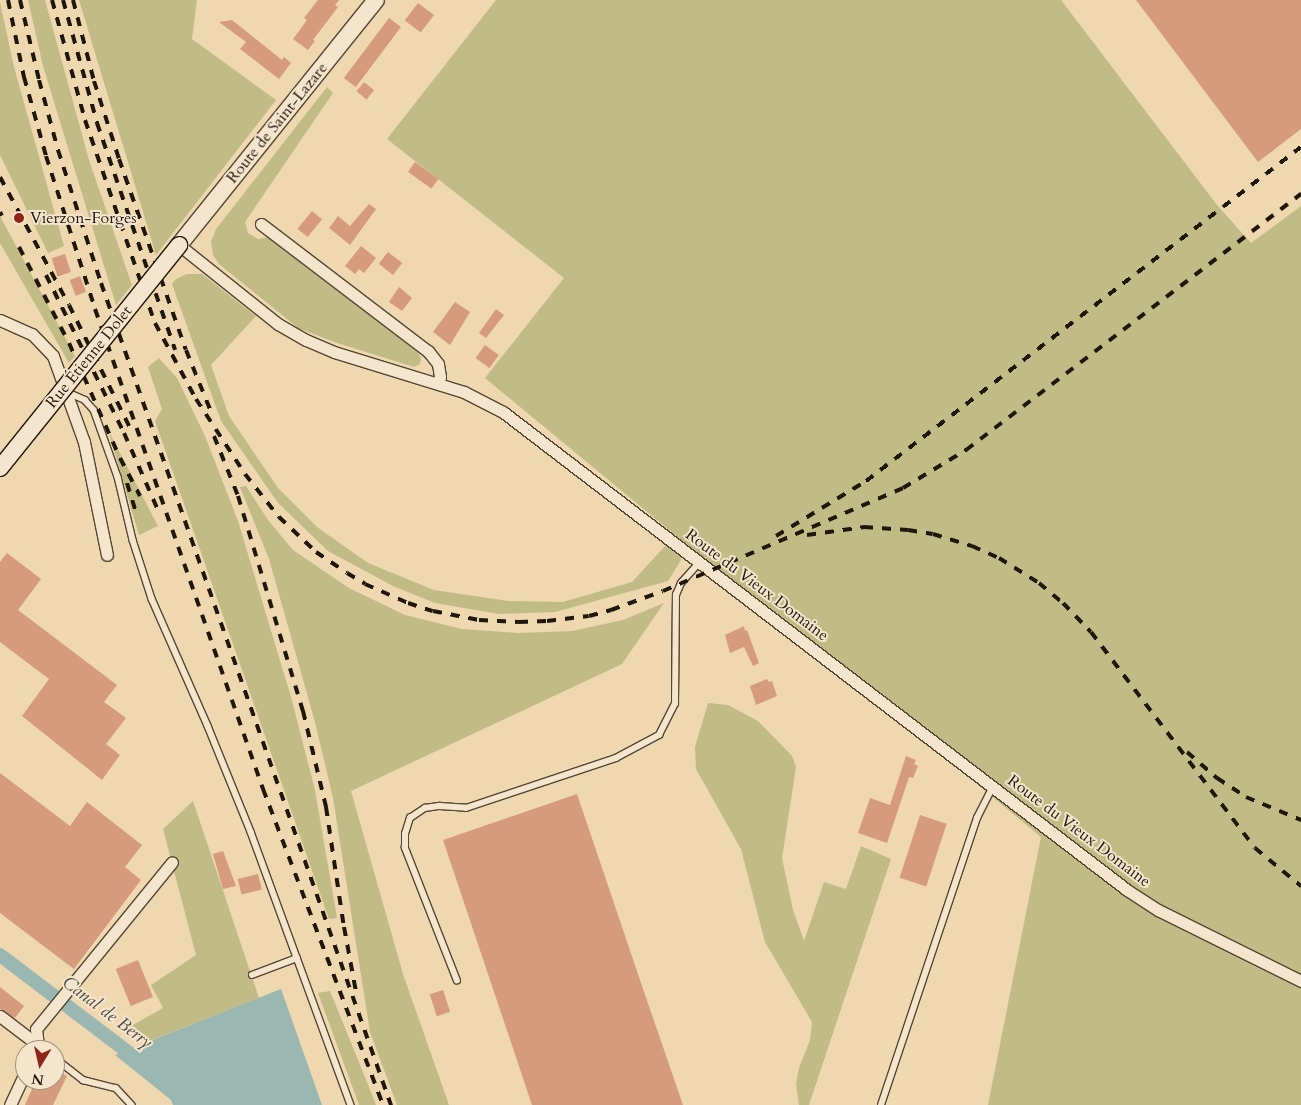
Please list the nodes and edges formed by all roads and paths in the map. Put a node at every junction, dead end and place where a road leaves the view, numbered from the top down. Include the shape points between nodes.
1 (376, 0) edge
2 (262, 224) dead end
3 (179, 245) junction
4 (0, 320) edge
5 (438, 383) junction
6 (67, 392) junction
7 (0, 468) edge
8 (107, 555) dead end
9 (700, 562) junction
10 (994, 787) junction
11 (172, 862) dead end
12 (297, 958) junction
13 (252, 975) dead end
14 (457, 981) dead end
15 (1301, 981) edge
16 (0, 1016) edge
17 (30, 1040) edge
18 (38, 1040) edge
19 (65, 1066) edge
20 (17, 1090) edge
21 (10, 1105) edge
22 (132, 1105) edge
23 (351, 1105) edge
24 (881, 1105) edge

1 - 3 main road, Route de Saint-Lazare
2 - 5 street via 428,351 438,364
3 - 5 street, Route du Vieux Domaine via 278,324 306,340 334,352
3 - 7 main road, Rue Étienne Dolet, bridge
4 - 6 street via 22,327 41,341 53,356
5 - 9 street, Route du Vieux Domaine via 503,412
6 - 8 street via 84,442
6 - 12 lane via 85,400 94,410 118,477 152,599 229,779
9 - 10 street, Route du Vieux Domaine
9 - 14 lane via 681,583 676,595 675,704 659,735 616,758 466,808 425,808 410,818 405,848
10 - 15 street, Route du Vieux Domaine via 1158,910
10 - 24 lane via 977,818
11 - 18 street via 36,1029
12 - 13 lane
12 - 23 lane
16 - 17 street
19 - 22 lane via 83,1080 116,1088
20 - 21 street

